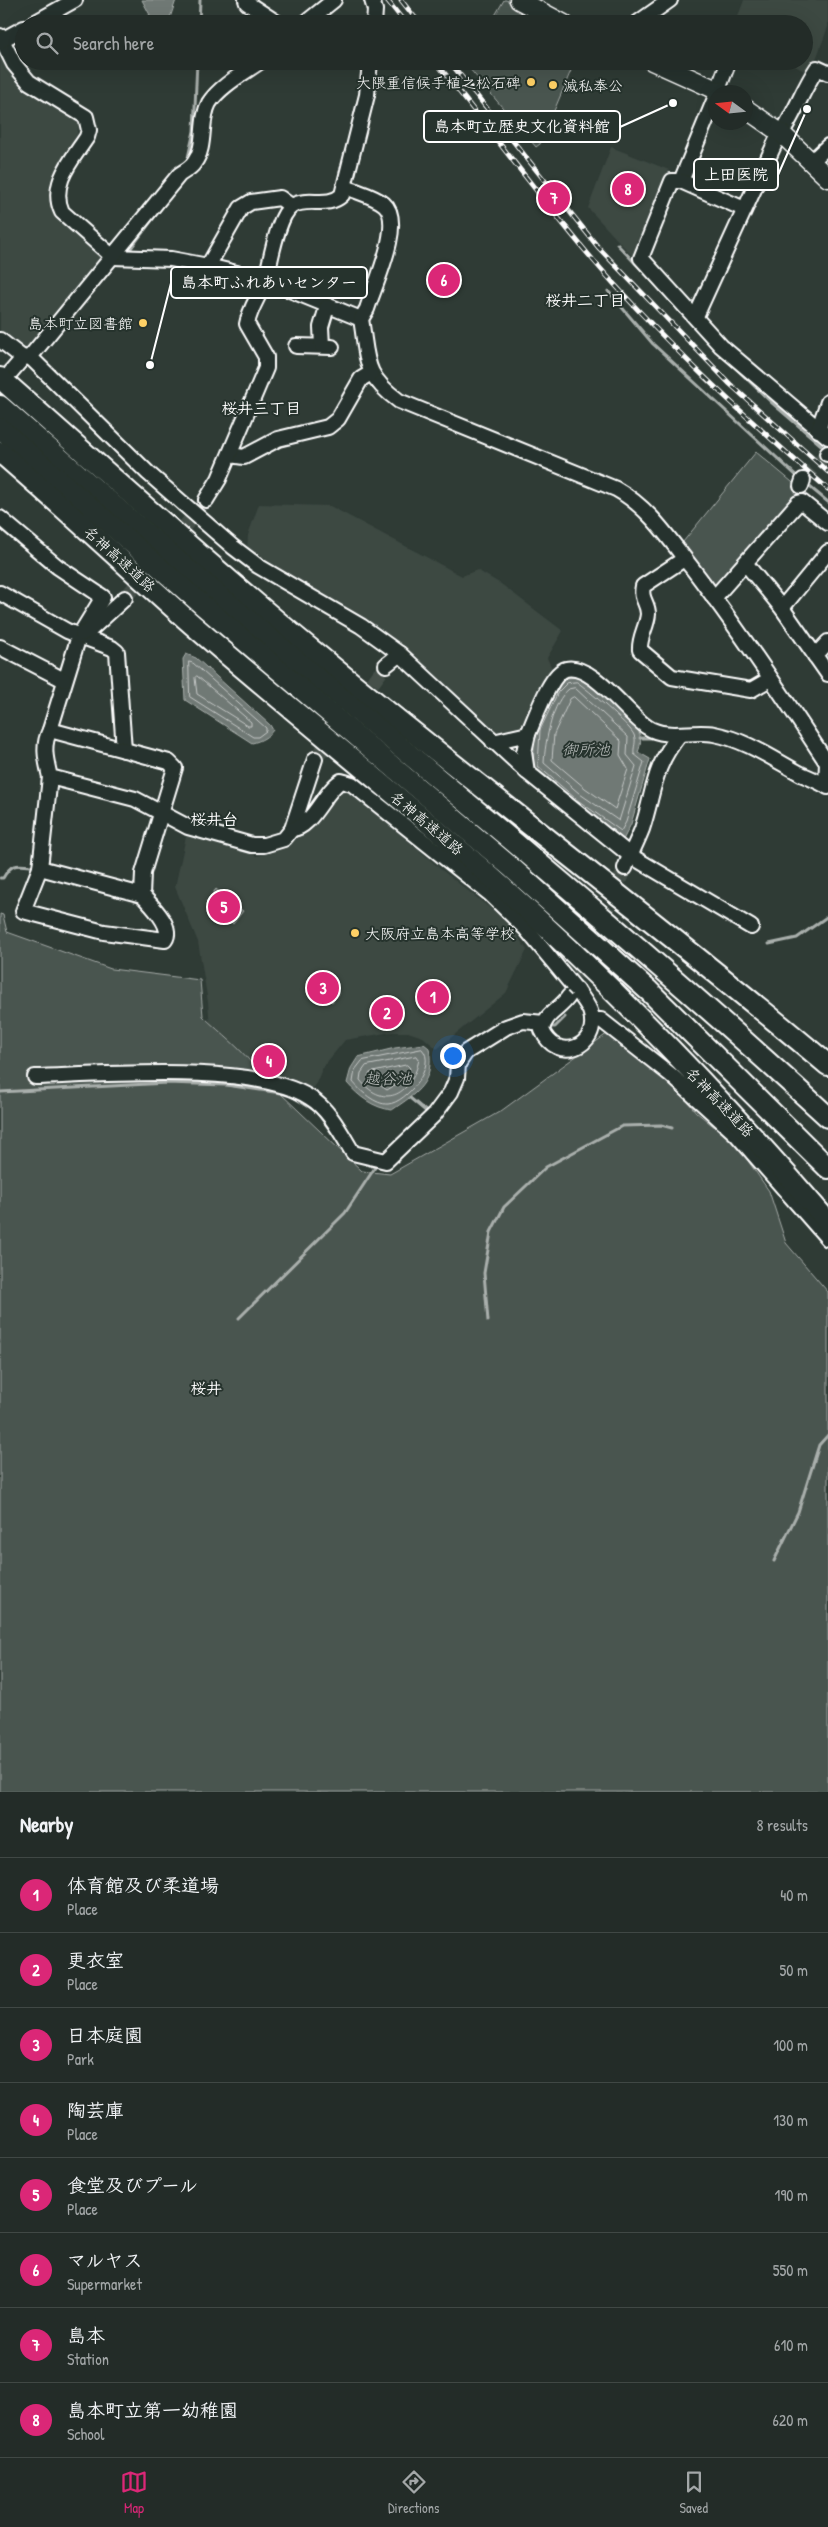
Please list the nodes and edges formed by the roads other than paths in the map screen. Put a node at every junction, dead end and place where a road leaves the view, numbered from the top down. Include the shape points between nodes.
1 (75, 0) edge
2 (246, 0) edge
3 (334, 0) edge
4 (372, 0) edge
5 (518, 0) edge
6 (670, 0) edge
7 (654, 4) edge
8 (48, 15) edge
9 (266, 15) edge
10 (315, 15) edge
11 (375, 15) edge
12 (547, 15) edge
13 (644, 15) edge
14 (15, 32) edge
15 (1, 39) edge
16 (15, 65) edge
17 (19, 70) edge
18 (248, 70) edge
19 (369, 70) edge
20 (671, 70) edge
21 (726, 70) edge
22 (828, 73) edge
23 (721, 85) edge
24 (708, 88) edge
25 (753, 114) edge
26 (708, 117) edge
27 (782, 134) junction
28 (828, 146) edge
29 (812, 161) junction
30 (828, 178) edge
31 (681, 181) junction
32 (346, 186) junction
33 (291, 206) junction
34 (744, 209) junction
35 (113, 257) junction
36 (208, 266) junction
37 (265, 280) junction
38 (327, 307) junction
39 (696, 316) junction
40 (361, 319) junction
41 (0, 340) edge
42 (296, 346) dead end
43 (26, 357) junction
44 (370, 374) junction
45 (5, 375) edge
46 (828, 402) edge
47 (0, 406) edge
48 (0, 428) edge
49 (823, 433) edge
50 (0, 452) edge
51 (230, 455) junction
52 (206, 500) tunnel mouth
53 (0, 518) edge
54 (828, 523) edge
55 (828, 552) edge
56 (684, 559) junction
57 (746, 564) junction
58 (0, 593) edge
59 (124, 598) tunnel mouth
60 (714, 598) junction
61 (782, 608) junction
62 (79, 636) junction
63 (828, 642) edge
64 (0, 647) edge
65 (400, 654) junction
66 (815, 656) junction
67 (386, 665) tunnel mouth
68 (828, 674) edge
69 (770, 679) junction
70 (64, 680) junction
71 (50, 730) junction
72 (528, 734) junction
73 (678, 736) junction
74 (493, 742) junction
75 (124, 750) junction
76 (315, 759) tunnel mouth
77 (527, 772) junction
78 (50, 777) junction
79 (827, 786) edge
80 (162, 812) junction
81 (292, 829) junction
82 (630, 860) junction
83 (40, 868) junction
84 (142, 895) junction
85 (750, 927) dead end
86 (573, 991) junction
87 (590, 1013) junction
88 (543, 1025) junction
89 (828, 1065) edge
90 (35, 1077) dead end
91 (828, 1117) edge
92 (828, 1168) edge
93 (828, 1222) edge
94 (828, 1239) edge

1 - 8 street
2 - 9 street
3 - 10 street
4 - 11 street
5 - 12 main road
6 - 7 street
7 - 13 street
14 - 15 street
15 - 16 street
17 - 35 street via 29,82 86,117 87,137 59,181 58,202 62,212
18 - 35 street via 209,104 204,117 201,153
19 - 32 street via 367,95
20 - 24 main road
21 - 23 street
22 - 27 street via 817,68
25 - 27 main road
26 - 31 street
27 - 29 main road
27 - 34 street
28 - 29 street
29 - 30 main road
31 - 34 street
31 - 39 street via 672,181 641,258
32 - 33 street via 336,200 301,202
32 - 40 street via 383,203 392,219 390,240 367,310
33 - 36 street via 280,198 251,202 241,208
33 - 37 street via 280,224
34 - 39 street
35 - 36 street via 171,258
35 - 43 street
36 - 37 street
37 - 38 street
37 - 51 street via 247,324 266,357 266,368
38 - 40 street
38 - 42 street via 321,327 327,346
39 - 49 street via 721,346
40 - 44 street
41 - 43 street
43 - 45 street
43 - 65 street via 148,473 233,548 361,626
44 - 51 street via 361,379 338,419 328,426 278,439 244,458
44 - 56 street via 379,386 399,401 587,476 631,497 664,531
45 - 89 highway via 227,579 292,634 715,970
46 - 49 street
47 - 91 highway via 216,593 552,873
48 - 92 highway, 名神高速道路 via 520,875 649,991
50 - 93 highway, 名神高速道路 via 187,619 482,869 544,926 708,1089
51 - 52 street
53 - 62 street via 58,567 104,597
54 - 57 street via 798,502
55 - 61 street
56 - 60 street
56 - 69 street via 643,586 641,596 648,610 648,620 640,640 640,650 672,677 751,690
57 - 60 street
57 - 61 street
58 - 62 street
59 - 62 street via 90,630
60 - 69 street
61 - 66 street
62 - 70 street
62 - 75 street via 118,652
63 - 66 street
64 - 70 street
65 - 67 street
65 - 74 street
66 - 68 street
69 - 79 street via 827,763
70 - 71 street
71 - 75 street
71 - 78 street via 44,753
72 - 73 street via 554,677 564,669 575,668 597,680 649,728
72 - 74 street
72 - 77 street via 524,752
73 - 79 street via 697,732 716,734 749,745
73 - 82 street via 665,752 655,776
74 - 77 street
75 - 80 street via 169,762 175,768
76 - 81 street
77 - 82 street
78 - 80 street via 135,798
78 - 83 street
80 - 81 street via 188,827 252,845 275,843 284,839
80 - 84 street via 143,873
81 - 86 street via 297,829 309,819 334,785 342,781 352,784 490,894 526,929
82 - 85 street
83 - 84 street
83 - 84 street via 23,910 104,932 165,940 167,927
86 - 87 street
86 - 88 street via 558,1010 547,1016
87 - 88 street via 590,1033 585,1042 573,1050 552,1044
87 - 94 street via 671,1075 736,1134
88 - 90 street via 522,1021 466,1052 451,1092 434,1114 386,1161 354,1152 320,1105 309,1097 295,1089 258,1079 211,1074

